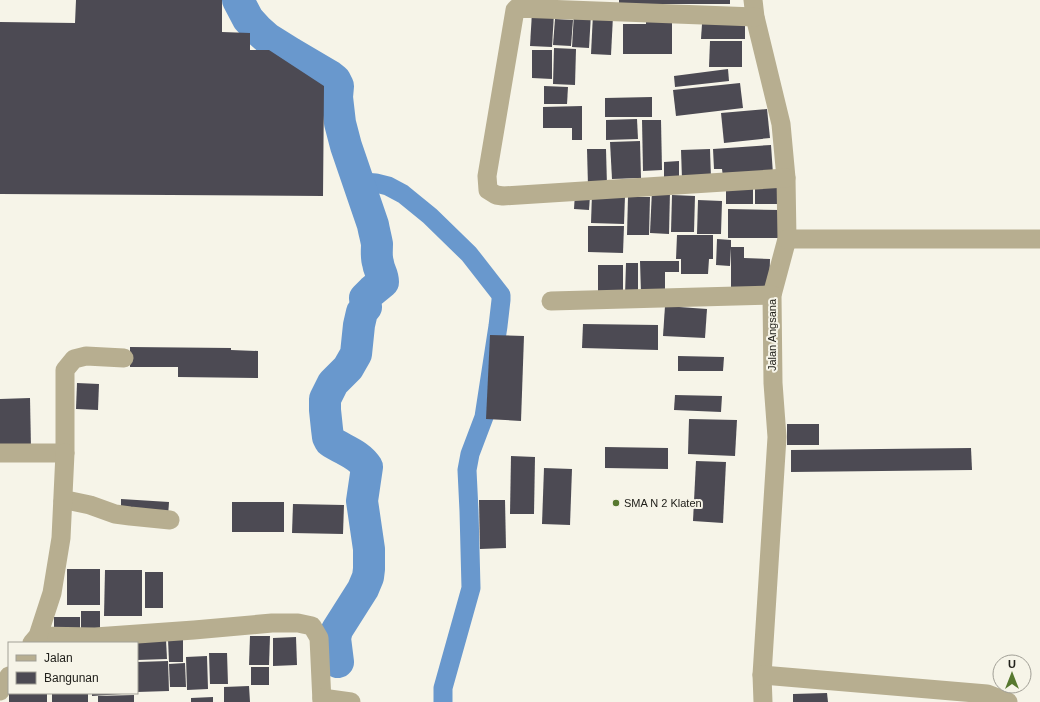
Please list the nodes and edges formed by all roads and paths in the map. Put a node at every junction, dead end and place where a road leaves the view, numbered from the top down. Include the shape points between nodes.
1 (754, 9) edge
2 (786, 178) junction
3 (787, 239) junction
4 (1040, 239) edge
5 (772, 295) junction
6 (551, 301) dead end
7 (124, 358) dead end
8 (0, 453) edge
9 (65, 453) junction
10 (63, 501) junction
11 (170, 520) dead end
12 (35, 640) edge
13 (762, 675) junction
14 (322, 700) edge
15 (351, 702) edge
16 (763, 702) edge
17 (1008, 702) edge

1 - 2 street, Jalan Angsana via 781,124
1 - 2 street via 517,8 487,176 488,190 503,196
2 - 3 street, Jalan Angsana
3 - 4 street
3 - 5 street, Jalan Angsana
5 - 6 street
5 - 13 street, Jalan Angsana via 773,384 777,437
7 - 9 street via 86,356 74,359 65,370
8 - 9 street
9 - 10 street
10 - 11 street via 90,505 116,514
10 - 12 street via 61,538 52,593
12 - 14 street via 298,623 312,626 319,638
13 - 16 street, Jalan Angsana
13 - 17 street via 987,694
14 - 15 street

